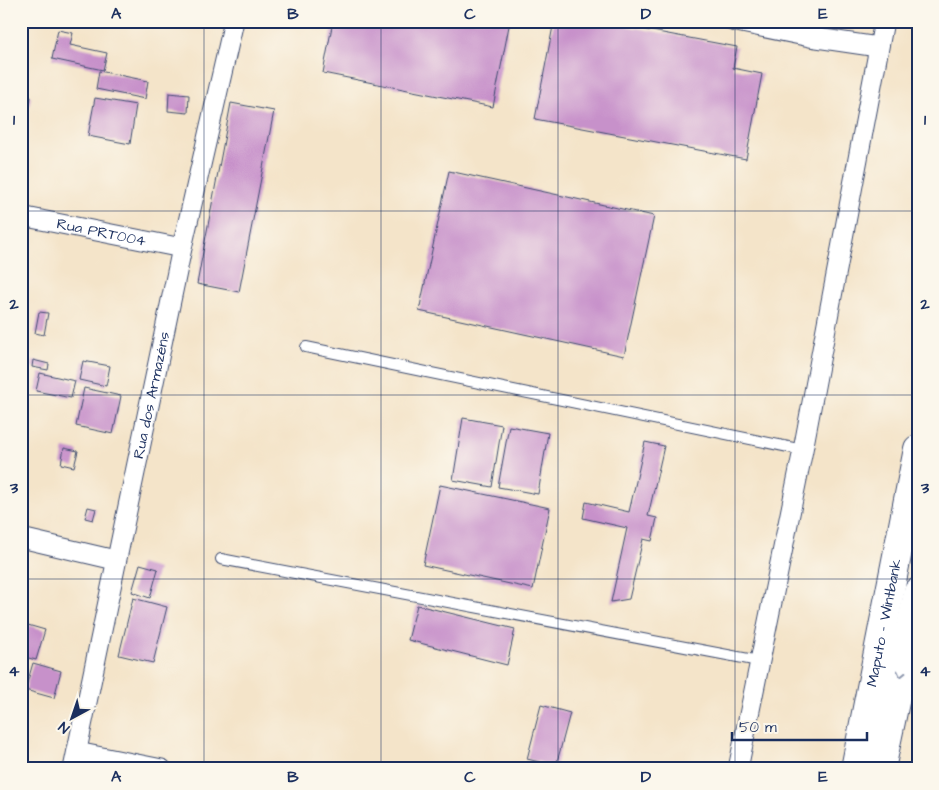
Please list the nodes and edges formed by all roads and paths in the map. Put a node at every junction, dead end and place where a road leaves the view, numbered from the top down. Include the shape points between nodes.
1 (234, 21) edge
2 (732, 21) edge
3 (884, 21) edge
4 (878, 47) junction
5 (21, 216) edge
6 (182, 248) junction
7 (306, 347) dead end
8 (918, 449) edge
9 (803, 450) junction
10 (21, 538) edge
11 (222, 559) dead end
12 (115, 560) junction
13 (918, 592) edge
14 (759, 661) junction
15 (75, 760) edge
16 (162, 769) edge
17 (738, 769) edge
18 (855, 769) edge
19 (881, 769) edge

1 - 6 street, Rua dos Armazéns
2 - 4 street
3 - 4 street
4 - 9 street
5 - 6 street, Rua PRT004
6 - 12 street, Rua dos Armazéns
7 - 9 lane
8 - 18 highway, Maputo - Wintbank
9 - 14 street
10 - 12 street
11 - 14 lane
12 - 15 street, Rua dos Armazéns
13 -> 19 highway, Maputo - Wintbank
14 - 17 street
15 - 16 street

